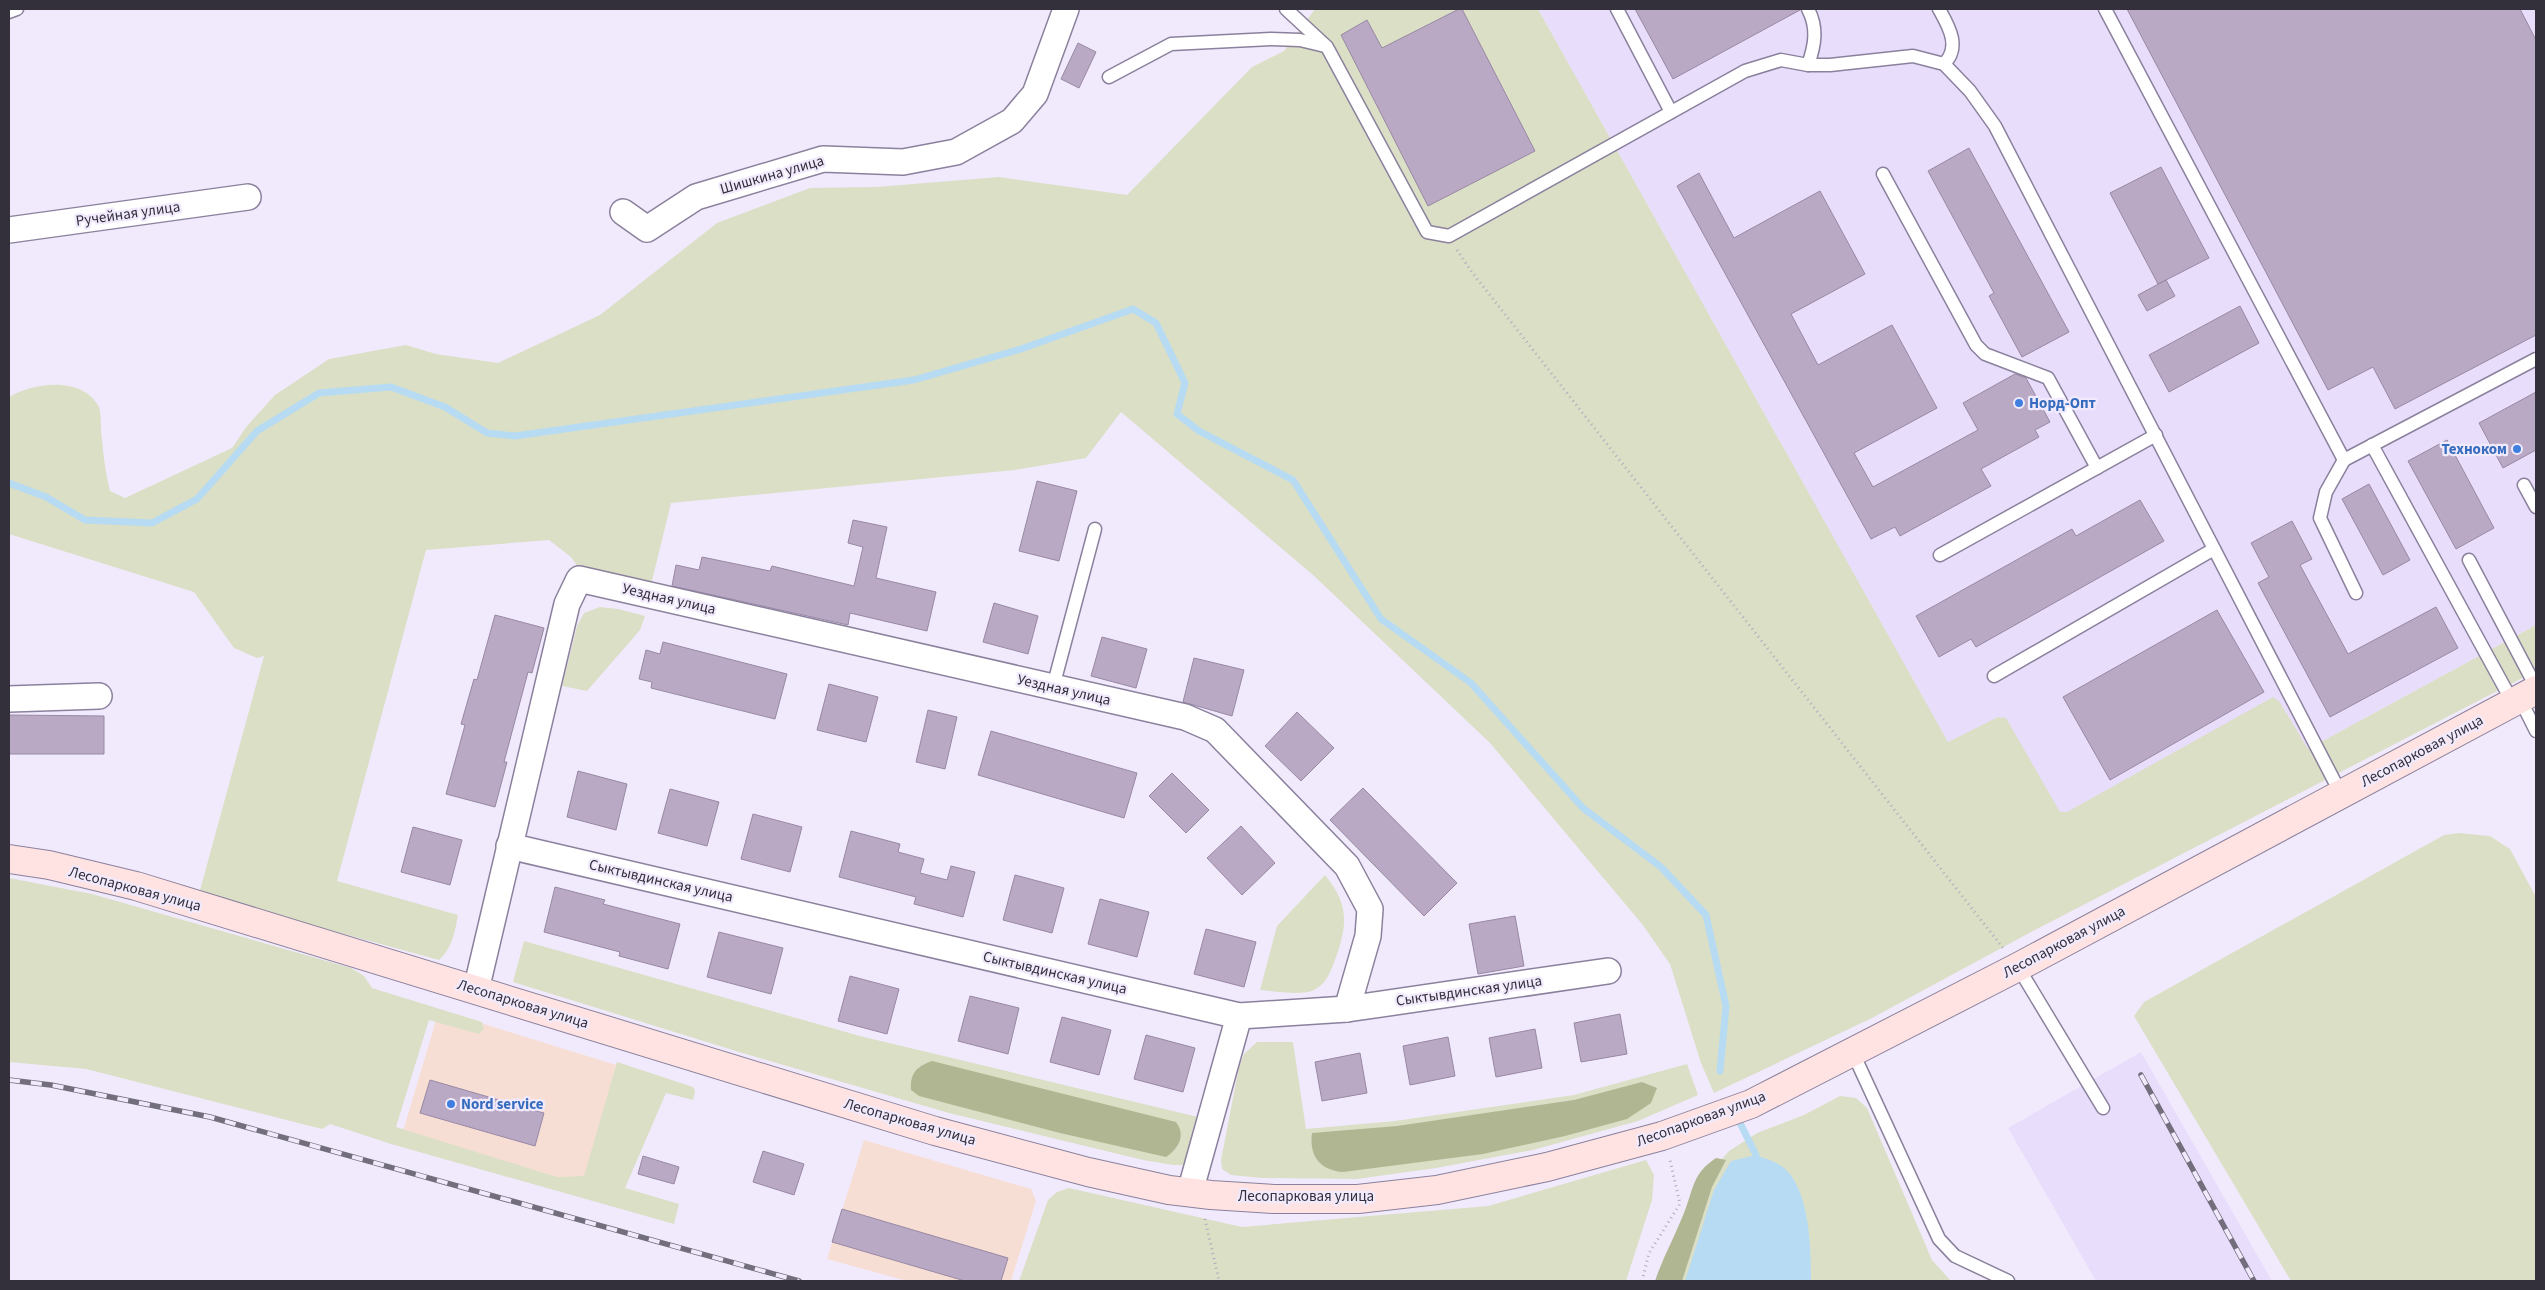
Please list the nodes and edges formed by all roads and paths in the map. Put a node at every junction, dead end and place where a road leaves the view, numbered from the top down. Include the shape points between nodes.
1 (17, 9) edge
2 (1066, 9) edge
3 (1286, 9) edge
4 (1616, 9) edge
5 (1808, 9) edge
6 (1939, 9) edge
7 (2105, 9) edge
8 (9, 12) edge
9 (1327, 47) junction
10 (1944, 64) junction
11 (1808, 65) junction
12 (1109, 77) dead end
13 (1671, 112) junction
14 (1883, 174) dead end
15 (248, 197) dead end
16 (623, 212) dead end
17 (9, 230) edge
18 (1449, 236) junction
19 (2536, 359) edge
20 (2156, 435) junction
21 (2372, 445) junction
22 (2344, 460) junction
23 (2097, 468) junction
24 (2524, 485) dead end
25 (2536, 507) edge
26 (1095, 528) dead end
27 (2214, 549) junction
28 (1940, 555) dead end
29 (2469, 560) dead end
30 (2356, 593) dead end
31 (1994, 676) dead end
32 (1053, 687) junction
33 (2526, 695) edge
34 (99, 696) dead end
35 (9, 699) edge
36 (2536, 731) edge
37 (2341, 794) junction
38 (509, 846) junction
39 (9, 859) edge
40 (2018, 967) junction
41 (1608, 971) dead end
42 (476, 990) junction
43 (1347, 1009) junction
44 (1239, 1016) junction
45 (1853, 1053) junction
46 (2103, 1108) dead end
47 (1662, 1136) junction
48 (1190, 1192) junction
49 (1204, 1216) dead end
50 (1219, 1281) edge
51 (1642, 1281) edge
52 (2008, 1281) edge

1 - 8 lane
2 - 16 street, Шишкина улица via 1035,94 1012,121 956,152 903,162 824,158 696,197 647,229
3 - 9 lane
4 - 13 lane
5 - 11 lane via 1816,43
6 - 10 lane via 1953,34 1950,58
7 - 22 lane
9 - 12 lane via 1300,40 1271,39 1171,44
9 - 18 lane via 1427,232
10 - 11 lane via 1913,56 1830,66
10 - 20 lane via 1970,91 1995,126
11 - 13 lane via 1781,60 1745,71
13 - 18 lane
14 - 23 lane via 1976,345 1985,354 2048,378
15 - 17 street, Ручейная улица
18 - 40 path via 1471,270
19 - 21 lane
20 - 23 lane
20 - 27 lane
21 - 22 lane
21 - 33 lane
22 - 30 lane via 2326,492 2320,518
23 - 28 lane
24 - 25 lane
26 - 32 lane
27 - 31 lane
27 - 37 lane
29 - 33 lane
32 - 38 street, Уездная улица via 579,579 567,604
32 - 43 street, Уездная улица via 1185,717 1215,730 1347,866 1370,909 1368,936
33 - 36 lane
33 - 37 street, Лесопарковая улица
34 - 35 street
37 - 40 street, Лесопарковая улица
38 - 42 street
38 - 44 street, Сыктывдинская улица
39 - 42 street, Лесопарковая улица via 136,886
40 - 45 street, Лесопарковая улица
40 - 46 lane
41 - 43 street, Сыктывдинская улица
42 - 48 street, Лесопарковая улица via 934,1131 1088,1172
43 - 44 street, Сыктывдинская улица
44 - 48 street
45 - 47 street, Лесопарковая улица via 1751,1104
45 - 52 lane via 1939,1239 1955,1256
47 - 48 street, Лесопарковая улица via 1547,1167 1437,1190 1349,1199 1274,1200
47 - 51 path via 1675,1172 1680,1204 1649,1253
49 - 50 path

